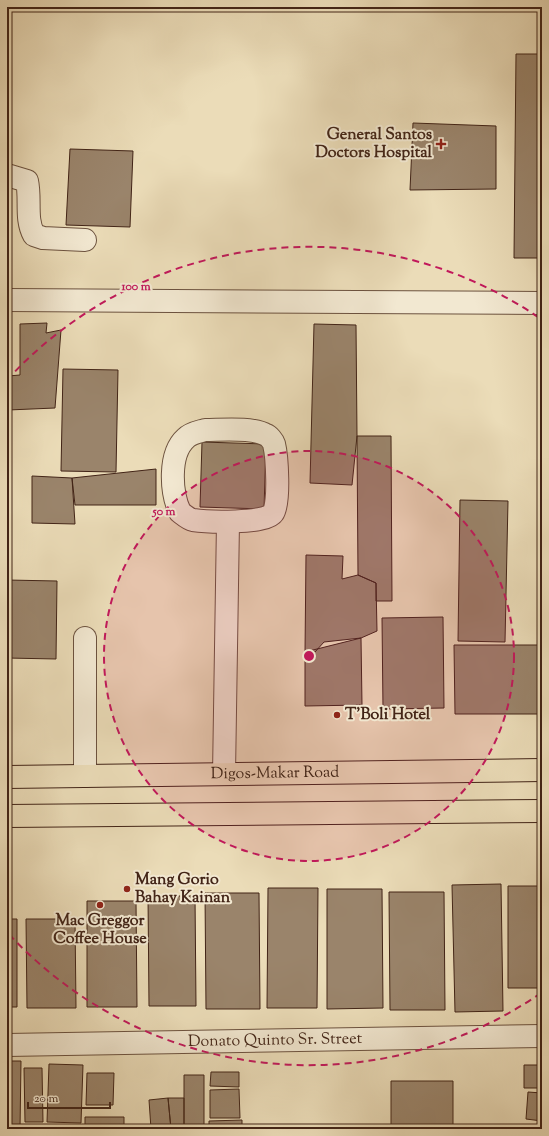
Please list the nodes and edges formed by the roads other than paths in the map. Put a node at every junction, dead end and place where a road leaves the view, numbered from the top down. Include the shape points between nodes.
1 (7, 175) edge
2 (85, 240) dead end
3 (7, 300) edge
4 (542, 303) edge
5 (228, 522) junction
6 (85, 638) dead end
7 (542, 770) edge
8 (224, 774) junction
9 (85, 776) junction
10 (7, 777) edge
11 (542, 811) edge
12 (7, 816) edge
13 (542, 1036) edge
14 (7, 1045) edge

1 - 2 street via 27,181 30,228 34,235 43,238
3 - 4 street
5 - 5 street via 191,520 180,512 174,492 174,462 177,450 193,433 205,430 255,432 267,435 273,442 276,456 276,508 272,515 265,519
5 - 8 street
6 - 9 street
7 - 8 main road, Digos-Makar Road
8 - 9 main road, Digos-Makar Road
9 - 10 main road, Digos-Makar Road
11 - 12 main road
13 - 14 street, Donato Quinto Sr. Street

